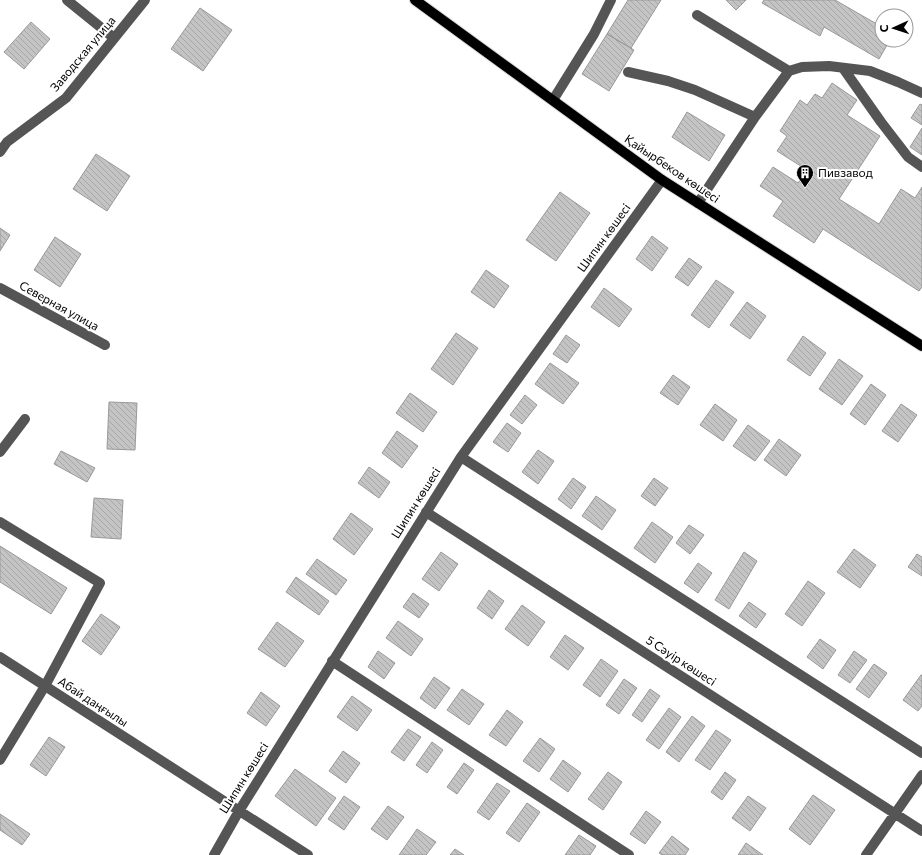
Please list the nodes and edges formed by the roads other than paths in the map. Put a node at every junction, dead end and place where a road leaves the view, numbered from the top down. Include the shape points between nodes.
1 (67, 0) edge
2 (145, 0) edge
3 (415, 0) edge
4 (611, 0) edge
5 (697, 15) dead end
6 (114, 38) junction
7 (843, 68) junction
8 (789, 71) junction
9 (628, 72) dead end
10 (922, 93) edge
11 (553, 100) junction
12 (755, 117) junction
13 (3, 139) edge
14 (0, 152) edge
15 (922, 167) edge
16 (662, 180) junction
17 (698, 204) junction
18 (0, 288) edge
19 (105, 345) dead end
20 (922, 346) edge
21 (25, 419) dead end
22 (0, 452) edge
23 (461, 456) junction
24 (426, 512) junction
25 (0, 522) edge
26 (0, 657) edge
27 (332, 661) junction
28 (45, 686) junction
29 (922, 753) edge
30 (0, 760) edge
31 (922, 775) edge
32 (239, 811) junction
33 (895, 814) junction
34 (922, 831) edge
35 (214, 855) edge
36 (308, 855) edge
37 (629, 855) edge
38 (866, 855) edge

1 - 6 street
2 - 6 street, Заводская улица
3 - 11 main road, Қайырбеков көшесі
4 - 11 street via 594,34
5 - 8 street
6 - 13 street, Заводская улица via 66,98
7 - 8 street via 802,67
7 - 10 street via 870,71
7 - 15 street via 908,157
8 - 12 street
9 - 12 street via 695,90
11 - 16 main road, Қайырбеков көшесі
12 - 17 street
13 - 14 street, Заводская улица
16 - 17 main road, Қайырбеков көшесі
16 - 23 street, Шипин көшесі
17 - 20 main road, Қайырбеков көшесі
18 - 19 street, Северная улица
21 - 22 street
23 - 24 street, Шипин көшесі
23 - 29 street
24 - 27 street, Шипин көшесі
24 - 33 street, 5 Сәуір көшесі
25 - 28 street via 100,583
26 - 28 street, Абай даңғылы
27 - 32 street, Шипин көшесі
27 - 37 street
28 - 30 street
28 - 32 street, Абай даңғылы
31 - 33 street
32 - 35 street, Шипин көшесі
32 - 36 street
33 - 34 street, 5 Сәуір көшесі
33 - 38 street

